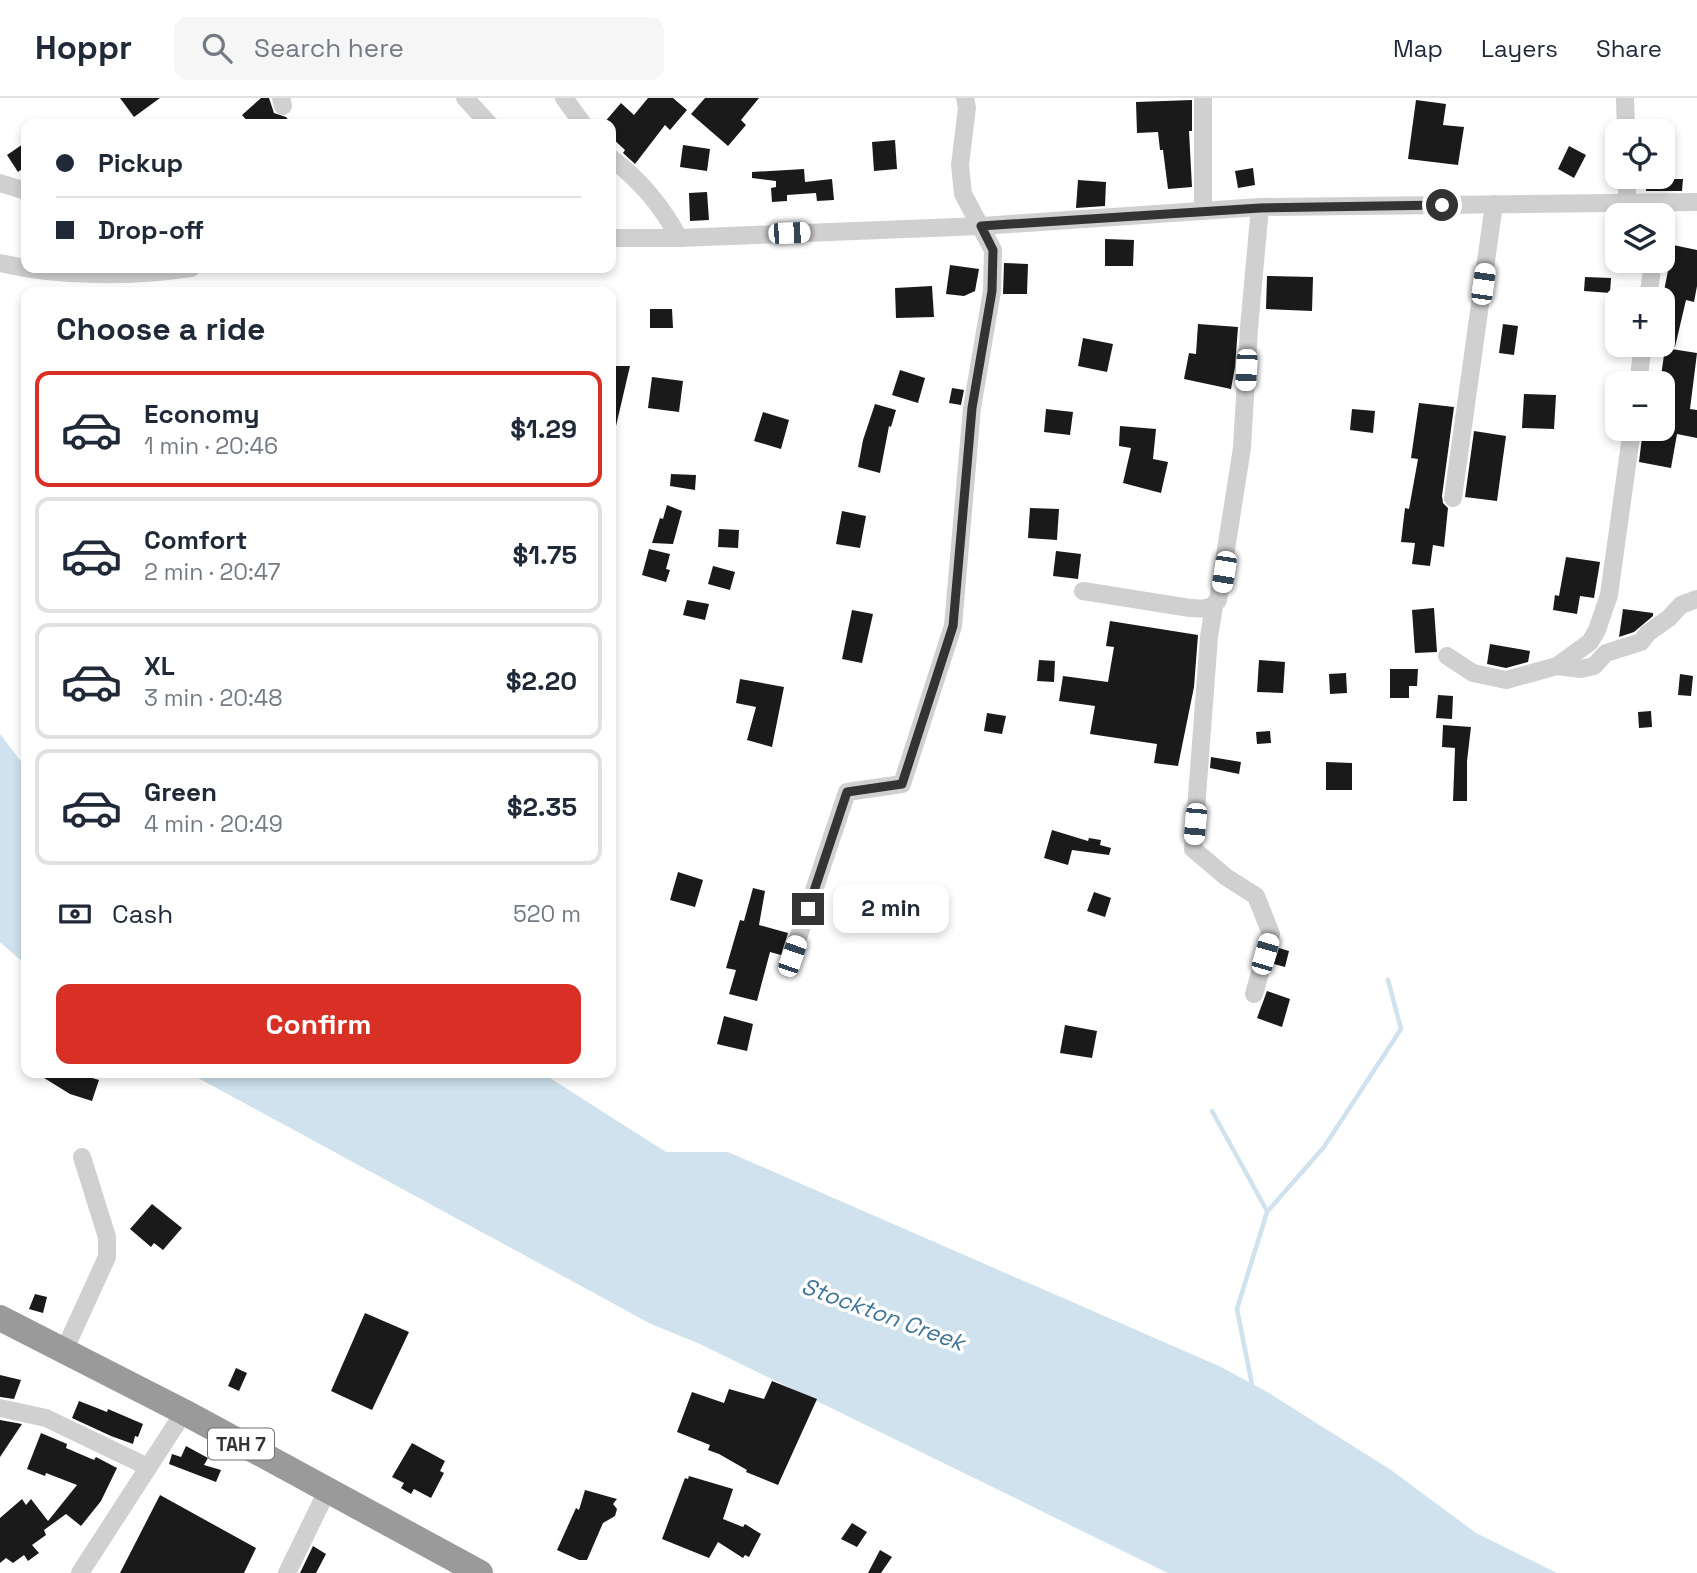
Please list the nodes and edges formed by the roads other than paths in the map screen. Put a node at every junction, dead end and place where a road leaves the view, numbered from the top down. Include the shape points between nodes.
1 (466, 98) edge
2 (564, 98) edge
3 (965, 98) edge
4 (1203, 98) edge
5 (1625, 98) edge
6 (485, 119) edge
7 (579, 119) edge
8 (1626, 119) edge
9 (616, 162) edge
10 (0, 183) edge
11 (21, 189) edge
12 (1627, 189) edge
13 (1627, 201) junction
14 (1697, 202) edge
15 (1636, 203) edge
16 (1494, 204) junction
17 (1675, 206) edge
18 (1260, 208) junction
19 (1203, 211) junction
20 (981, 226) junction
21 (616, 238) edge
22 (679, 238) junction
23 (0, 262) edge
24 (21, 267) edge
25 (1630, 441) edge
26 (1452, 498) dead end
27 (1083, 591) dead end
28 (1697, 599) edge
29 (1214, 606) junction
30 (1447, 656) dead end
31 (1557, 666) junction
32 (792, 956) dead end
33 (1254, 994) dead end
34 (82, 1157) dead end
35 (0, 1318) edge
36 (64, 1351) junction
37 (0, 1408) edge
38 (184, 1412) junction
39 (148, 1467) junction
40 (327, 1491) junction
41 (80, 1573) edge
42 (287, 1573) edge
43 (480, 1573) edge

1 - 6 street
2 - 7 street
3 - 20 street via 960,165 963,194
4 - 19 street
5 - 8 street
9 - 22 street via 662,208
10 - 11 street
12 - 13 street
13 - 15 street
13 - 16 street
14 - 17 street
16 - 18 street
16 - 26 street
18 - 19 street
18 - 29 street via 1242,448 1222,590
19 - 20 street
20 - 22 street
20 - 32 street via 993,250 992,291 972,408 953,626 902,784 847,792
21 - 22 street
23 - 24 street
25 - 31 street via 1609,595 1590,642
27 - 29 street via 1190,608
28 - 31 street via 1681,605 1641,642 1606,653 1594,666
29 - 33 street via 1193,849 1255,896 1271,934
30 - 31 street via 1473,673 1506,680
34 - 36 street via 107,1237 107,1257
35 - 36 highway, TAH 7
36 - 38 highway, TAH 7
37 - 39 street via 46,1418
38 - 39 street
38 - 40 highway, TAH 7
39 - 41 street
40 - 42 street
40 - 43 highway, TAH 7

